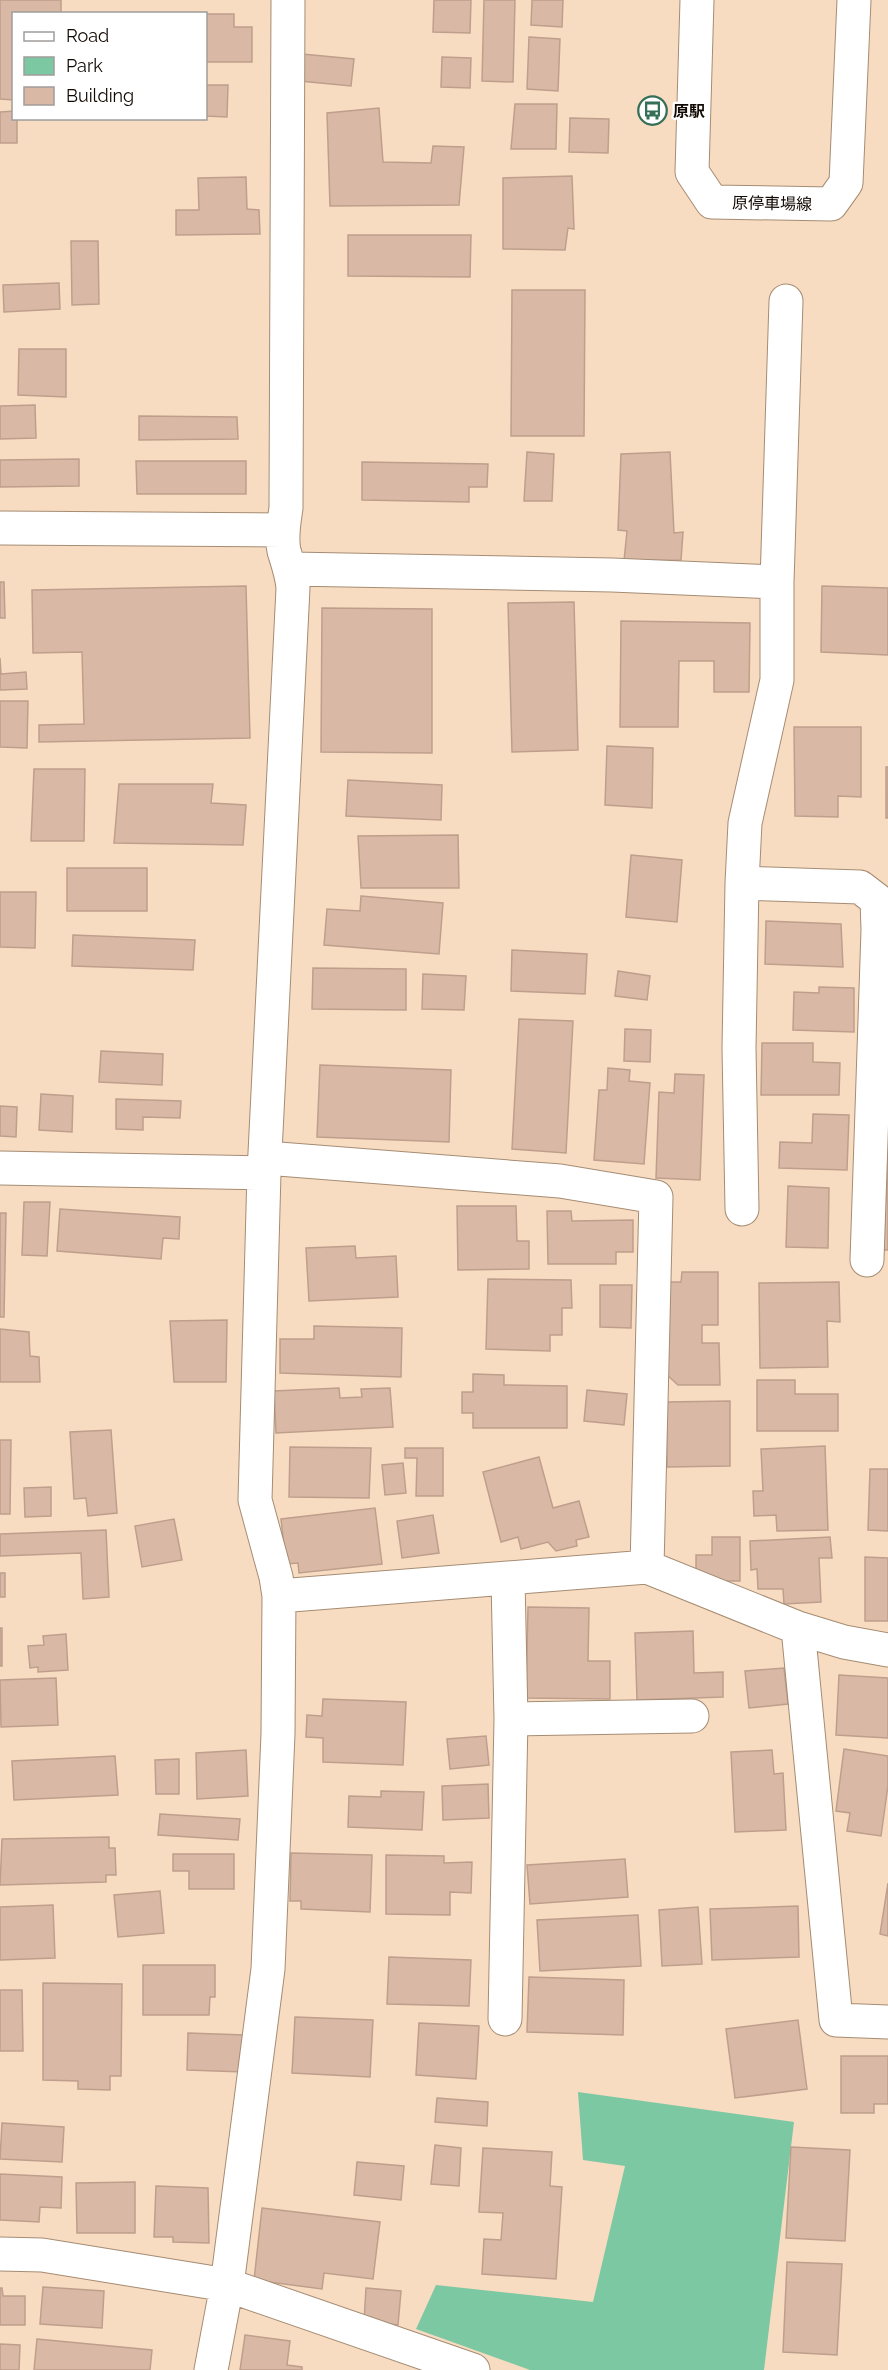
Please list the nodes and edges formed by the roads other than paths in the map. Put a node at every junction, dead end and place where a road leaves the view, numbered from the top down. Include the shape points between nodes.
1 (288, 0) edge
2 (697, 0) edge
3 (854, 0) edge
4 (786, 300) dead end
5 (0, 528) edge
6 (283, 530) junction
7 (291, 569) junction
8 (777, 582) junction
9 (742, 883) junction
10 (265, 1166) junction
11 (0, 1168) edge
12 (742, 1209) dead end
13 (867, 1260) dead end
14 (647, 1568) junction
15 (508, 1579) junction
16 (279, 1596) junction
17 (798, 1628) junction
18 (888, 1650) edge
19 (692, 1716) dead end
20 (511, 1719) junction
21 (505, 2019) dead end
22 (888, 2022) edge
23 (0, 2254) edge
24 (227, 2285) junction
25 (211, 2370) edge
26 (473, 2370) edge

1 - 6 street
2 - 3 street, 原停車場線 via 693,172 712,202 831,204 846,183
4 - 8 street
5 - 6 street
6 - 7 street via 284,550
7 - 8 street
7 - 10 street
8 - 9 street via 777,680 745,823
9 - 12 street
9 - 13 street via 860,887 877,900
10 - 11 street
10 - 14 street via 560,1181 656,1197
10 - 16 street via 255,1500
14 - 15 street
14 - 17 street
15 - 16 street
15 - 20 street
16 - 24 street via 278,1734 268,1970
17 - 18 street
17 - 22 street via 837,2020
19 - 20 street
20 - 21 street
23 - 24 street via 42,2255
24 - 25 street
24 - 26 street

